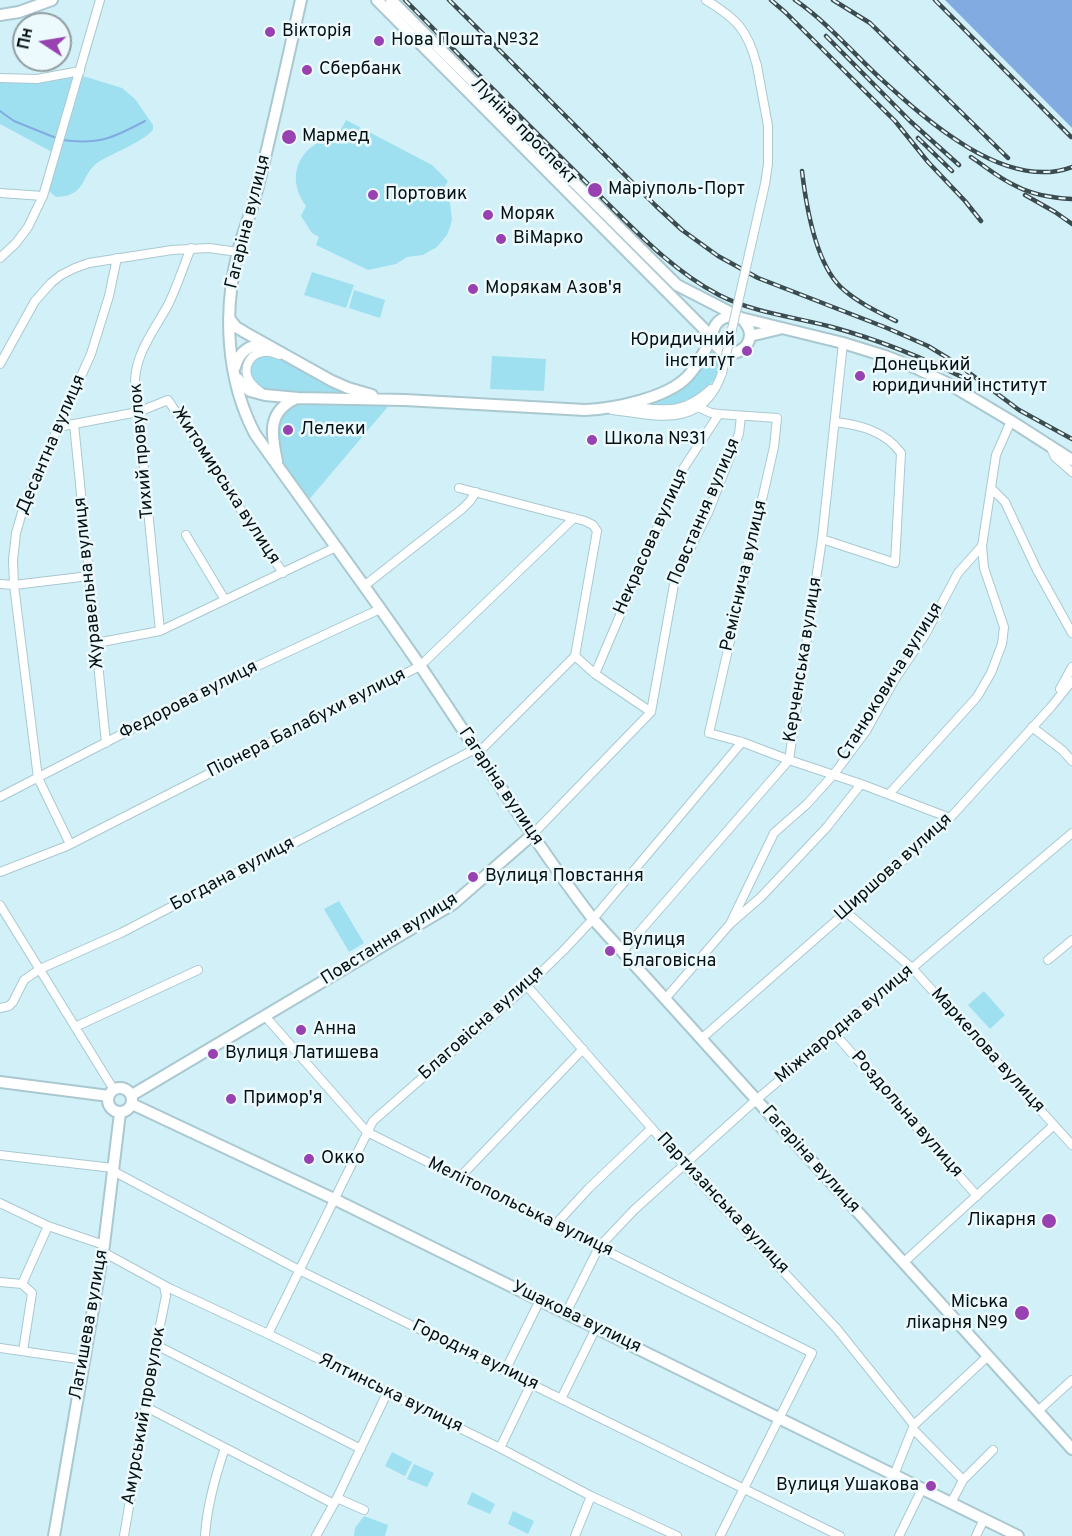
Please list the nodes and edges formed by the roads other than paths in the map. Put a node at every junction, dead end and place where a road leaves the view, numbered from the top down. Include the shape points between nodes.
1 (100, 0) edge
2 (301, 0) edge
3 (376, 0) edge
4 (391, 0) edge
5 (706, 0) edge
6 (48, 1) edge
7 (0, 15) edge
8 (80, 71) junction
9 (0, 78) edge
10 (0, 194) edge
11 (43, 196) junction
12 (191, 248) junction
13 (238, 252) junction
14 (0, 258) edge
15 (117, 258) junction
16 (229, 317) junction
17 (738, 317) junction
18 (781, 328) junction
19 (750, 336) junction
20 (712, 337) junction
21 (843, 343) junction
22 (271, 347) junction
23 (718, 348) junction
24 (704, 350) junction
25 (0, 364) edge
26 (305, 366) junction
27 (722, 373) junction
28 (235, 374) junction
29 (265, 395) junction
30 (298, 398) junction
31 (405, 400) junction
32 (622, 405) junction
33 (698, 407) junction
34 (604, 409) junction
35 (138, 411) junction
36 (719, 414) junction
37 (741, 416) junction
38 (1011, 421) junction
39 (835, 422) junction
40 (74, 424) junction
41 (58, 427) junction
42 (1049, 444) junction
43 (1072, 460) edge
44 (278, 467) junction
45 (1072, 472) edge
46 (459, 488) dead end
47 (991, 488) junction
48 (476, 492) junction
49 (574, 518) junction
50 (186, 535) dead end
51 (822, 539) junction
52 (982, 546) junction
53 (336, 547) junction
54 (283, 573) junction
55 (89, 576) junction
56 (0, 584) edge
57 (14, 585) junction
58 (364, 586) junction
59 (225, 600) junction
60 (380, 609) junction
61 (160, 631) junction
62 (1072, 633) edge
63 (96, 643) junction
64 (575, 656) junction
65 (420, 666) junction
66 (1072, 667) edge
67 (595, 674) junction
68 (1072, 681) edge
69 (1051, 707) junction
70 (651, 712) junction
71 (1032, 727) junction
72 (742, 742) junction
73 (106, 743) junction
74 (476, 751) junction
75 (789, 760) junction
76 (1072, 761) edge
77 (834, 774) junction
78 (38, 778) junction
79 (861, 784) junction
80 (889, 794) junction
81 (0, 797) edge
82 (950, 818) junction
83 (1072, 833) edge
84 (532, 836) junction
85 (70, 844) junction
86 (0, 872) edge
87 (0, 905) edge
88 (846, 912) junction
89 (592, 919) junction
90 (730, 924) junction
91 (1072, 940) edge
92 (622, 952) junction
93 (1048, 960) dead end
94 (912, 968) junction
95 (40, 969) junction
96 (198, 970) dead end
97 (527, 986) junction
98 (665, 999) junction
99 (0, 1008) edge
100 (265, 1016) junction
101 (75, 1027) junction
102 (835, 1034) junction
103 (701, 1039) junction
104 (583, 1049) junction
105 (0, 1082) edge
106 (111, 1093) junction
107 (132, 1100) junction
108 (756, 1100) junction
109 (120, 1113) junction
110 (1054, 1125) junction
111 (652, 1128) junction
112 (367, 1132) junction
113 (1072, 1145) edge
114 (0, 1155) edge
115 (684, 1165) junction
116 (113, 1169) junction
117 (459, 1178) junction
118 (977, 1196) junction
119 (334, 1198) junction
120 (0, 1203) edge
121 (555, 1225) junction
122 (48, 1226) junction
123 (599, 1247) junction
124 (103, 1249) junction
125 (903, 1263) junction
126 (299, 1270) junction
127 (0, 1282) edge
128 (22, 1284) junction
129 (164, 1286) junction
130 (175, 1291) junction
131 (166, 1296) junction
132 (540, 1300) junction
133 (566, 1313) junction
134 (596, 1328) junction
135 (268, 1334) junction
136 (156, 1345) junction
137 (0, 1348) edge
138 (23, 1351) junction
139 (988, 1356) junction
140 (84, 1360) junction
141 (505, 1371) junction
142 (1072, 1380) edge
143 (531, 1384) junction
144 (387, 1393) junction
145 (561, 1399) junction
146 (146, 1407) junction
147 (1038, 1411) junction
148 (779, 1418) junction
149 (914, 1427) junction
150 (225, 1448) junction
151 (500, 1448) junction
152 (362, 1449) junction
153 (1072, 1449) edge
154 (993, 1450) dead end
155 (894, 1475) junction
156 (963, 1480) junction
157 (744, 1488) junction
158 (922, 1489) junction
159 (591, 1496) junction
160 (336, 1501) junction
161 (951, 1503) junction
162 (364, 1510) dead end
163 (984, 1519) junction
164 (658, 1527) junction
165 (54, 1536) edge
166 (124, 1536) edge
167 (205, 1536) edge
168 (316, 1536) edge
169 (574, 1536) edge
170 (653, 1536) edge
171 (677, 1536) edge
172 (720, 1536) edge
173 (840, 1536) edge
174 (899, 1536) edge
175 (976, 1536) edge
176 (1018, 1536) edge

1 - 8 street
2 - 13 street, Гагаріна вулиця via 259,185
3 - 20 street, Луніна проспект
4 - 17 street, Луніна проспект via 670,280
5 - 27 street, bridge via 730,17 750,41 768,126 765,184
6 - 7 street
8 - 9 street via 37,79
8 - 11 street
10 - 11 street
11 - 14 street via 28,227
12 - 13 street
12 - 15 street
12 - 35 street, Тихий провулок via 168,305 137,362
13 - 16 street, Гагаріна вулиця
15 - 25 street via 75,268 51,283 35,301
15 - 41 street, Десантна вулиця via 91,354
16 - 22 street via 240,330
16 - 28 street, Гагаріна вулиця
17 - 18 street, Луніна проспект
17 - 19 street via 746,323
17 - 20 street via 723,317 714,326
18 - 19 street, Луніна проспект
18 - 21 street, Луніна проспект
19 - 23 street via 740,351 729,353
20 - 23 street
20 - 24 street
21 - 38 street, Луніна проспект via 916,368
21 - 39 street, Керченська вулиця
22 - 26 street
22 - 28 street via 257,345 245,350 237,360
23 - 24 street
24 - 32 street via 679,384
26 - 29 street via 272,352 254,356 248,363 247,376
26 - 31 street via 348,388
27 - 32 street via 703,396 688,406 664,411
27 - 33 street via 713,392
28 - 29 street via 250,391
28 - 44 street, Гагаріна вулиця via 248,420
29 - 30 street
30 - 31 street
30 - 44 street via 283,407 273,422
31 - 34 street
32 - 34 street
33 - 34 street via 672,416
33 - 36 street
35 - 40 street
35 - 54 street, Житомирська вулиця via 168,400
35 - 61 street, Тихий провулок
36 - 37 street
36 - 67 street, Некрасова вулиця via 681,472
37 - 70 street, Повстання вулиця via 739,434 708,513 673,585
37 - 72 street, Реміснича вулиця via 777,418 774,447 710,733
38 - 42 street, Луніна проспект
38 - 47 street via 996,455
39 - 51 street, Керченська вулиця
39 - 51 street via 868,428 901,453 895,563
40 - 41 street
40 - 55 street, Журавельна вулиця
41 - 57 street, Десантна вулиця via 19,525
42 - 43 street, Луніна проспект
42 - 45 street via 1055,458
44 - 53 street, Гагаріна вулиця
46 - 48 street
47 - 52 street
47 - 62 street via 1005,502
48 - 49 street
48 - 58 street via 462,509
49 - 64 street via 593,525 597,531
49 - 65 street, Піонера Балабухи вулиця
50 - 59 street
51 - 75 street, Керченська вулиця
52 - 77 street, Станюковича вулиця via 958,573 925,635
52 - 80 street via 984,568 1004,627 1002,644 977,697
53 - 54 street
53 - 58 street, Гагаріна вулиця
54 - 59 street
55 - 57 street
55 - 63 street, Журавельна вулиця
56 - 57 street
57 - 78 street, Десантна вулиця
58 - 60 street, Гагаріна вулиця
59 - 61 street
60 - 65 street, Гагаріна вулиця
60 - 73 street, Федорова вулиця via 223,682
61 - 63 street
63 - 73 street, Журавельна вулиця
64 - 67 street
64 - 74 street, Богдана вулиця
65 - 74 street, Гагаріна вулиця
65 - 85 street, Піонера Балабухи вулиця
66 - 69 street
67 - 70 street
68 - 69 street, Ширшова вулиця
69 - 71 street, Ширшова вулиця
70 - 84 street, Повстання вулиця
71 - 76 street
71 - 82 street, Ширшова вулиця
72 - 75 street
72 - 89 street, Благовісна вулиця
73 - 78 street, Федорова вулиця
74 - 84 street, Гагаріна вулиця
74 - 95 street, Богдана вулиця via 121,933
75 - 77 street
75 - 92 street, Керченська вулиця
77 - 79 street
77 - 90 street, Станюковича вулиця via 774,833
78 - 81 street, Федорова вулиця
78 - 85 street, Десантна вулиця
79 - 80 street
79 - 90 street, Станюковича вулиця via 761,897
80 - 82 street
82 - 88 street, Ширшова вулиця
83 - 94 street, Міжнародна вулиця
84 - 89 street, Гагаріна вулиця
84 - 100 street, Повстання вулиця via 453,904
85 - 86 street, Піонера Балабухи вулиця
87 - 95 street
88 - 94 street, Маркелова вулиця
88 - 103 street, Ширшова вулиця
89 - 92 street, Гагаріна вулиця
89 - 97 street, Благовісна вулиця
90 - 98 street, Станюковича вулиця
91 - 93 street
92 - 98 street, Гагаріна вулиця
94 - 102 street, Міжнародна вулиця
94 - 110 street, Маркелова вулиця
95 - 99 street, Богдана вулиця via 24,980 9,1006
95 - 101 street
96 - 101 street
97 - 104 street, Партизанська вулиця
97 - 112 street, Благовісна вулиця via 373,1121
98 - 103 street, Гагаріна вулиця
100 - 107 street, Повстання вулиця
100 - 112 street, Мелітопольська вулиця
101 - 106 street
102 - 108 street, Міжнародна вулиця
102 - 118 street, Роздольна вулиця
103 - 108 street, Гагаріна вулиця
104 - 111 street, Партизанська вулиця
104 - 117 street
105 - 106 street
106 - 107 street via 124,1089
106 - 109 street via 109,1105
107 - 109 street via 130,1109
107 - 119 street, Ушакова вулиця
108 - 115 street, Міжнародна вулиця
108 - 125 street, Гагаріна вулиця
109 - 116 street, Латишева вулиця
110 - 113 street, Маркелова вулиця
110 - 118 street
111 - 115 street, Партизанська вулиця
111 - 121 street
112 - 117 street, Мелітопольська вулиця
112 - 119 street, Благовісна вулиця
114 - 116 street
115 - 123 street, Міжнародна вулиця
115 - 149 street, Партизанська вулиця via 837,1329
116 - 124 street, Латишева вулиця
116 - 126 street, Городня вулиця
117 - 121 street, Мелітопольська вулиця
118 - 125 street
119 - 126 street, Благовісна вулиця
119 - 132 street, Ушакова вулиця
120 - 122 street, Ялтинська вулиця
121 - 123 street, Мелітопольська вулиця
122 - 124 street, Ялтинська вулиця
122 - 128 street
123 - 133 street, Міжнародна вулиця
123 - 148 street, Мелітопольська вулиця via 812,1353
124 - 129 street, Ялтинська вулиця
124 - 140 street, Латишева вулиця
125 - 139 street, Гагаріна вулиця
126 - 135 street, Благовісна вулиця
126 - 141 street, Городня вулиця
127 - 128 street
128 - 138 street via 32,1293
129 - 130 street, Ялтинська вулиця
129 - 131 street, Амурський провулок
130 - 131 street
130 - 135 street, Ялтинська вулиця
131 - 136 street, Амурський провулок
132 - 133 street, Ушакова вулиця
132 - 141 street
133 - 134 street, Ушакова вулиця
134 - 145 street
134 - 148 street, Ушакова вулиця
135 - 144 street, Ялтинська вулиця
136 - 146 street, Амурський провулок
136 - 152 street
137 - 138 street
138 - 140 street
139 - 147 street, Гагаріна вулиця
139 - 149 street
140 - 165 street, Латишева вулиця
141 - 143 street, Городня вулиця
142 - 147 street
143 - 145 street, Городня вулиця
143 - 151 street
144 - 151 street, Ялтинська вулиця
144 - 152 street
145 - 157 street, Городня вулиця
146 - 150 street
146 - 166 street, Амурський провулок
147 - 153 street, Гагаріна вулиця
148 - 155 street, Ушакова вулиця
148 - 157 street
149 - 155 street
149 - 156 street, Партизанська вулиця
150 - 160 street
150 - 167 street via 213,1486
151 - 159 street, Ялтинська вулиця
152 - 160 street
154 - 156 street
155 - 158 street, Ушакова вулиця
156 - 161 street
157 - 172 street
157 - 173 street, Городня вулиця
158 - 161 street, Ушакова вулиця
158 - 174 street
159 - 164 street, Ялтинська вулиця
159 - 169 street
160 - 162 street
160 - 168 street
161 - 163 street, Ушакова вулиця
163 - 175 street
163 - 176 street, Ушакова вулиця
164 - 170 street
164 - 171 street, Ялтинська вулиця

